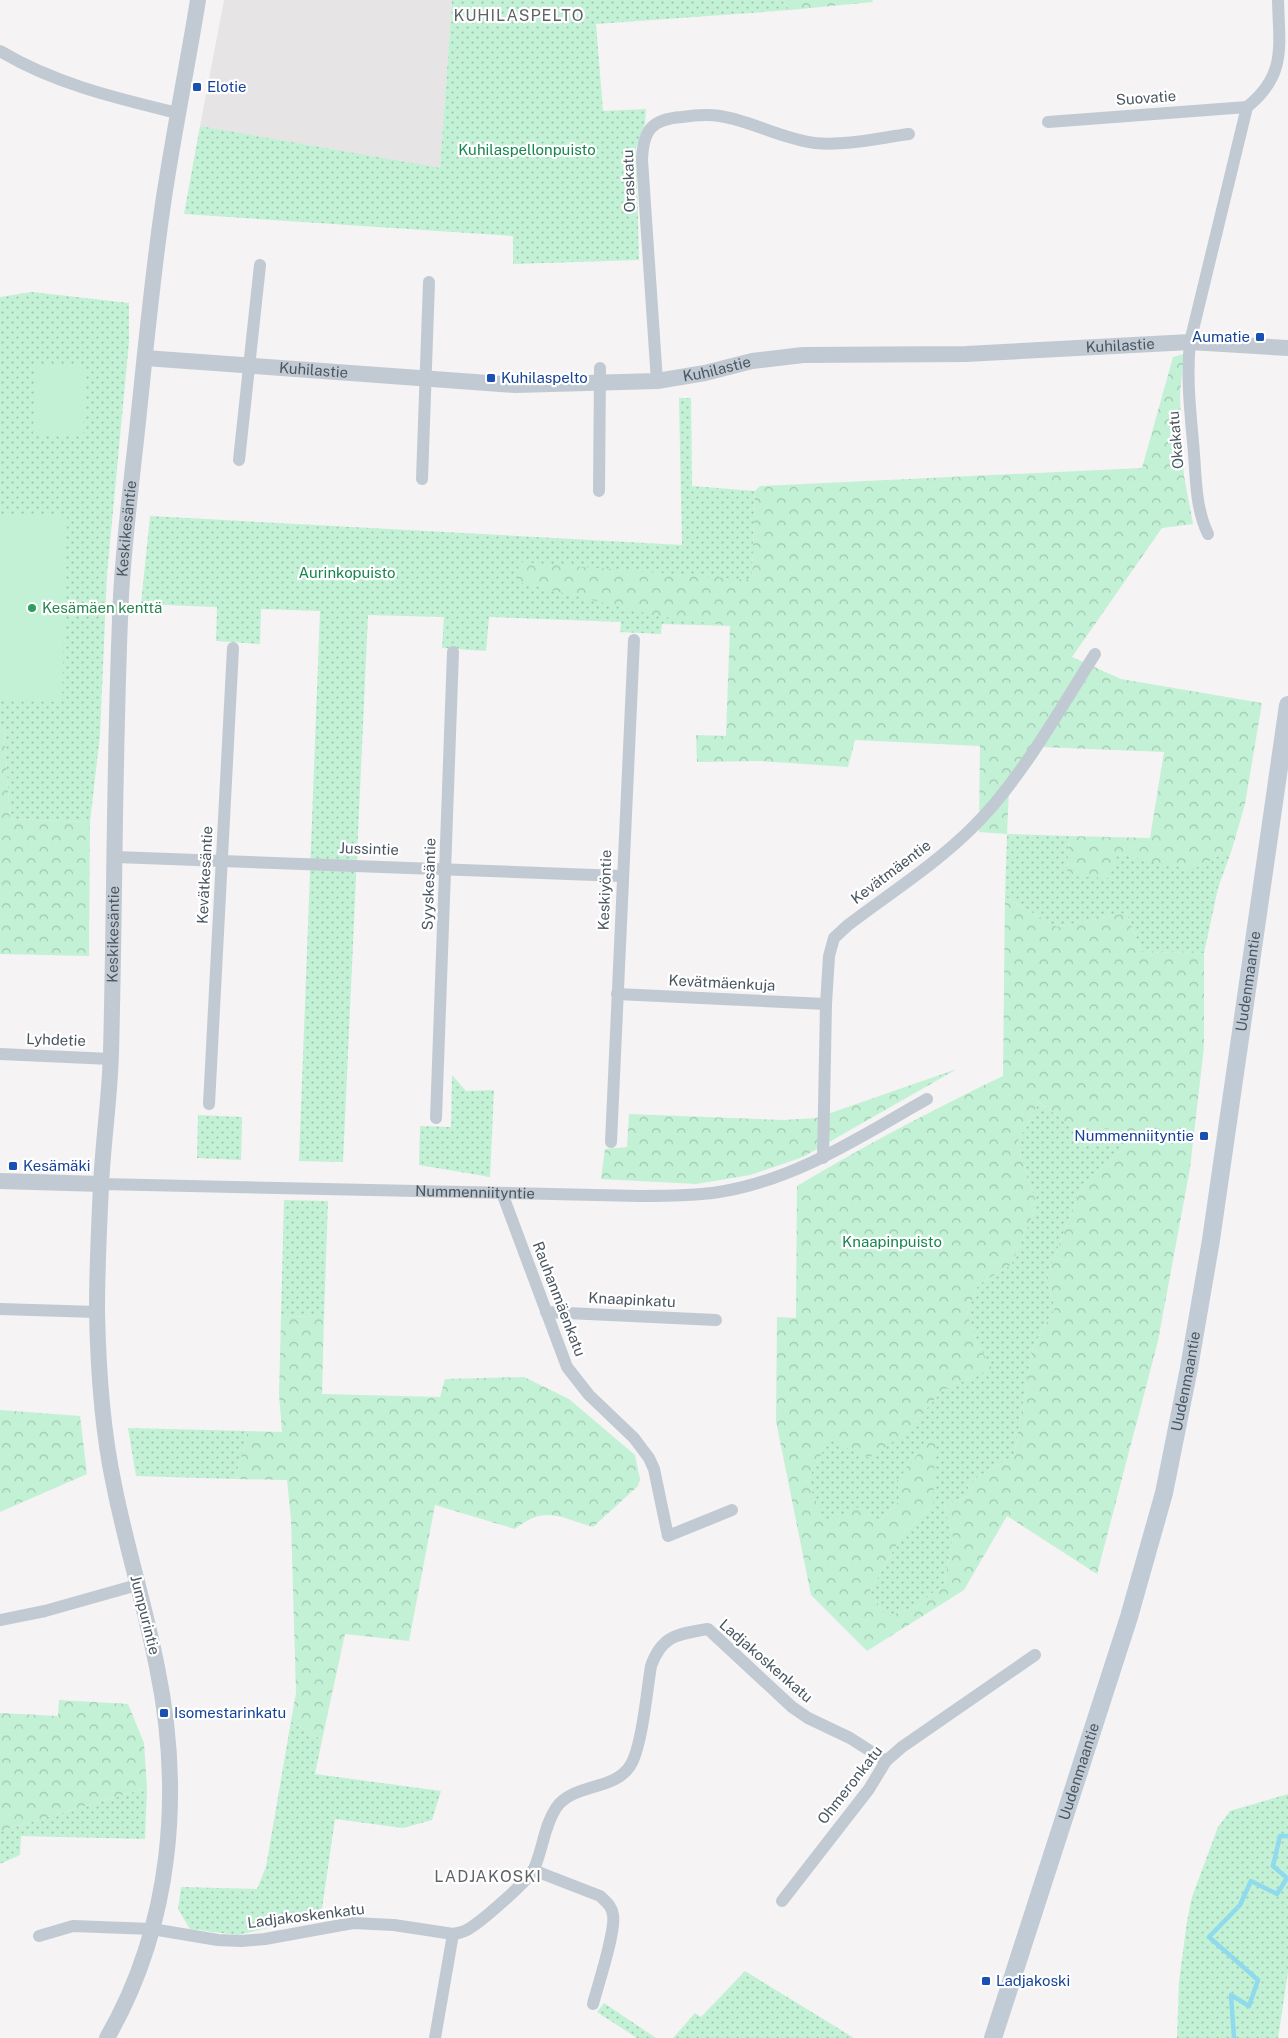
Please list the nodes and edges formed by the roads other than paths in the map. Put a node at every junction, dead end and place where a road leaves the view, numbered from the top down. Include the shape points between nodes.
1 (198, 0) edge
2 (1278, 0) edge
3 (0, 51) edge
4 (1247, 107) junction
5 (177, 113) junction
6 (1048, 122) dead end
7 (909, 134) dead end
8 (260, 265) dead end
9 (429, 282) dead end
10 (1190, 342) junction
11 (1288, 348) edge
12 (145, 358) junction
13 (249, 366) junction
14 (600, 376) junction
15 (425, 380) junction
16 (657, 381) junction
17 (239, 460) dead end
18 (422, 479) dead end
19 (600, 491) dead end
20 (1208, 534) dead end
21 (634, 640) dead end
22 (233, 648) dead end
23 (453, 652) dead end
24 (1095, 654) dead end
25 (1288, 705) edge
26 (116, 857) junction
27 (222, 860) junction
28 (446, 868) junction
29 (622, 876) junction
30 (617, 994) junction
31 (826, 1004) junction
32 (0, 1054) edge
33 (111, 1059) junction
34 (928, 1099) dead end
35 (209, 1104) dead end
36 (436, 1118) dead end
37 (611, 1142) dead end
38 (823, 1158) junction
39 (0, 1181) edge
40 (101, 1184) junction
41 (502, 1193) junction
42 (0, 1309) edge
43 (97, 1312) junction
44 (546, 1312) junction
45 (716, 1320) dead end
46 (732, 1510) dead end
47 (137, 1585) junction
48 (0, 1620) edge
49 (1035, 1655) dead end
50 (886, 1761) junction
51 (533, 1870) junction
52 (782, 1901) dead end
53 (152, 1929) junction
54 (453, 1934) junction
55 (39, 1936) dead end
56 (593, 2004) dead end
57 (107, 2038) edge
58 (435, 2038) edge
59 (993, 2038) edge

1 - 5 street, Keskikesäntie
2 - 4 street via 1278,64 1267,89
3 - 5 street via 67,83
4 - 6 street, Suovatie
4 - 10 street
5 - 12 street, Keskikesäntie
7 - 16 street, Oraskatu via 822,143 799,140 711,114 664,118 656,123 644,140 642,160
8 - 13 street
9 - 15 street
10 - 11 street, Kuhilastie
10 - 16 street, Kuhilastie via 966,354 777,357 706,374
10 - 20 street, Okakatu via 1187,366 1198,497 1202,522
12 - 13 street, Kuhilastie
12 - 26 street, Keskikesäntie via 122,588 116,734
13 - 15 street, Kuhilastie
13 - 17 street
14 - 15 street, Kuhilastie via 514,385
14 - 16 street, Kuhilastie
14 - 19 street
15 - 18 street
21 - 29 street, Keskiyöntie
22 - 27 street, Kevätkesäntie
23 - 28 street, Syyskesäntie
24 - 31 street, Kevätmäentie via 1019,771 974,826 834,938 829,956
25 - 59 main road, Uudenmaantie via 1211,1240 1164,1493 1129,1617
26 - 27 street, Jussintie
26 - 33 street, Keskikesäntie
27 - 28 street, Jussintie
27 - 35 street, Kevätkesäntie
28 - 29 street, Jussintie
28 - 36 street, Syyskesäntie
29 - 30 street, Keskiyöntie
30 - 31 street, Kevätmäenkuja
30 - 37 street, Keskiyöntie
31 - 38 street, Kevätmäentie
32 - 33 street, Lyhdetie
33 - 40 street, Keskikesäntie
34 - 38 street, Nummenniityntie
38 - 41 street, Nummenniityntie via 743,1187 695,1195
39 - 40 street, Nummenniityntie
40 - 41 street, Nummenniityntie
40 - 43 street, Jumpurintie
41 - 44 street, Rauhanmäenkatu
42 - 43 street
43 - 47 street, Jumpurintie via 107,1443
44 - 45 street, Knaapinkatu
44 - 46 street, Rauhanmäenkatu via 567,1367 576,1381 634,1438 649,1458 668,1536
47 - 48 street
47 - 53 street, Jumpurintie via 163,1700 171,1778 168,1852
49 - 50 street, Ohmeronkatu
50 - 51 street, Ladjakoskenkatu via 792,1707 708,1629 681,1634 670,1638 655,1654 630,1766 622,1775 576,1792 556,1807
50 - 52 street, Ohmeronkatu via 869,1789
51 - 54 street, Ladjakoskenkatu via 478,1923 462,1933
51 - 56 street via 600,1896 609,1904 613,1915 612,1929
53 - 54 street, Ladjakoskenkatu via 218,1940 265,1939 353,1923
53 - 55 street, Ladjakoskenkatu via 73,1926
53 - 57 street, Jumpurintie via 124,2009
54 - 58 street

